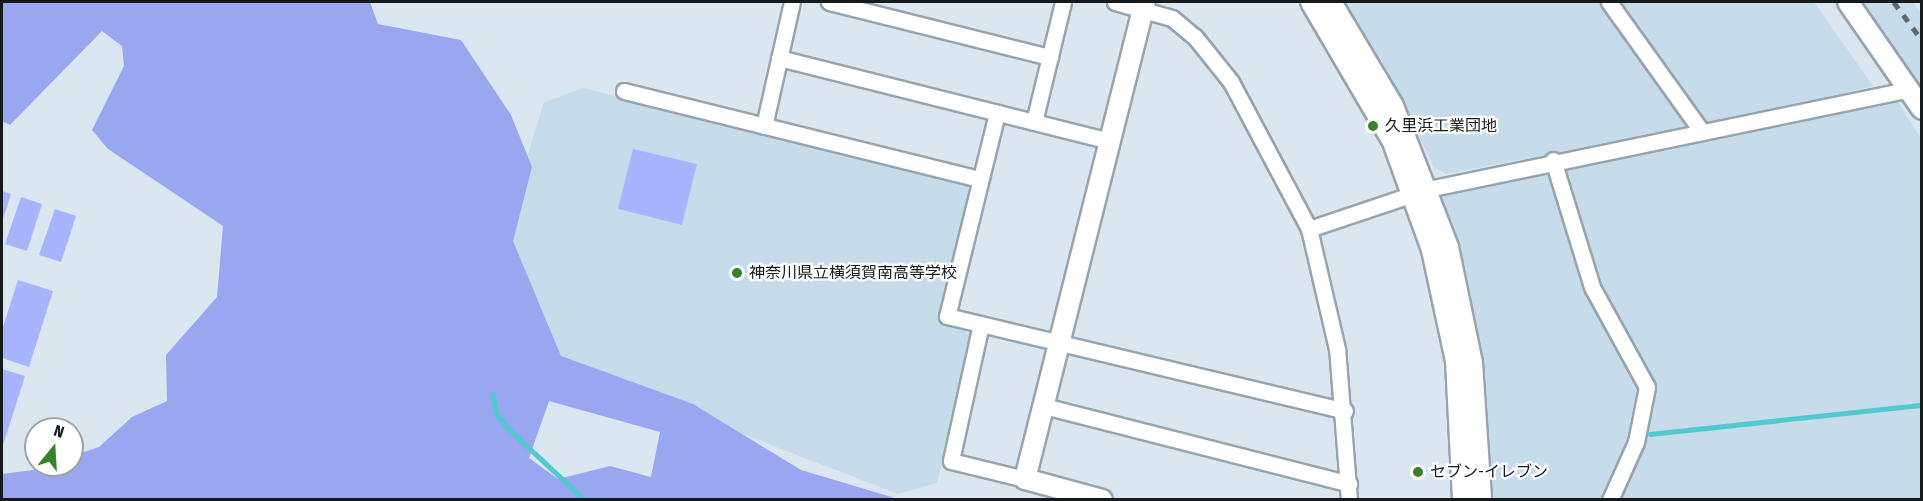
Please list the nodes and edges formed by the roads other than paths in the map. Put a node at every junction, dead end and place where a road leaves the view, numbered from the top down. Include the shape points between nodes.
1 (792, 2) edge
2 (829, 2) edge
3 (1063, 2) edge
4 (1114, 2) edge
5 (1311, 2) edge
6 (1331, 2) edge
7 (1609, 2) edge
8 (1848, 2) edge
9 (1144, 5) edge
10 (1050, 57) junction
11 (779, 58) junction
12 (1911, 89) junction
13 (624, 91) dead end
14 (1922, 109) edge
15 (997, 113) junction
16 (1034, 122) junction
17 (764, 126) junction
18 (1702, 132) junction
19 (1110, 141) junction
20 (1553, 160) junction
21 (979, 179) junction
22 (1421, 193) junction
23 (1309, 229) junction
24 (981, 324) junction
25 (1059, 343) junction
26 (1044, 406) junction
27 (1345, 411) junction
28 (1025, 479) junction
29 (1349, 484) junction
30 (1100, 499) edge
31 (1349, 500) edge
32 (1462, 500) edge
33 (1481, 500) edge
34 (1610, 500) edge

1 - 11 street
2 - 10 street
3 - 10 street
4 - 9 street
5 - 22 street via 1367,90
6 - 22 street via 1393,106
7 - 18 street
8 - 12 street
9 - 19 street
9 - 23 street via 1172,18 1231,82
10 - 16 street
11 - 15 street
11 - 17 street
12 - 14 street
12 - 18 street
13 - 17 street
15 - 16 street
15 - 21 street
16 - 19 street
17 - 21 street
18 - 20 street
19 - 25 street
20 - 22 street
20 - 34 street via 1592,287 1647,387 1636,442
21 - 24 street via 947,316
22 - 23 street
22 - 32 street via 1456,362
22 - 33 street via 1466,329 1480,438
23 - 27 street via 1328,291
24 - 25 street
24 - 28 street via 951,461
25 - 26 street
25 - 27 street
26 - 28 street
26 - 29 street
27 - 29 street
28 - 30 street
29 - 31 street

